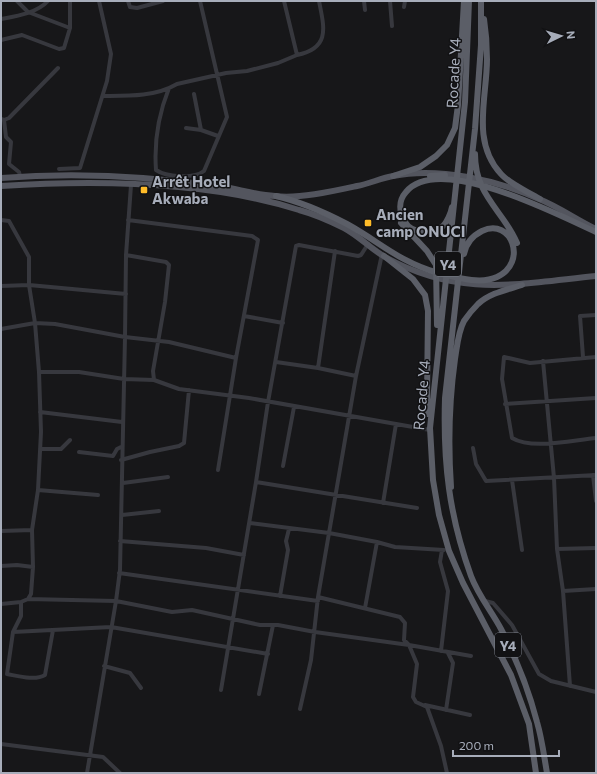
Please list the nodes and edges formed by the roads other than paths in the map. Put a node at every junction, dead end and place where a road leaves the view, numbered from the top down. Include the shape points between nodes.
1 (17, 1) edge
2 (48, 1) edge
3 (70, 1) edge
4 (99, 1) edge
5 (128, 1) edge
6 (163, 1) edge
7 (200, 1) edge
8 (284, 1) edge
9 (319, 1) edge
10 (364, 1) edge
11 (390, 1) edge
12 (405, 1) edge
13 (464, 1) edge
14 (469, 1) edge
15 (482, 1) edge
16 (404, 7) dead end
17 (365, 10) dead end
18 (28, 12) junction
19 (1, 19) edge
20 (392, 26) dead end
21 (70, 28) junction
22 (1, 40) edge
23 (297, 55) junction
24 (58, 68) dead end
25 (218, 74) junction
26 (169, 88) junction
27 (194, 94) dead end
28 (103, 96) junction
29 (3, 120) edge
30 (186, 128) dead end
31 (475, 129) junction
32 (201, 130) junction
33 (218, 136) junction
34 (3, 137) edge
35 (59, 169) dead end
36 (459, 170) junction
37 (20, 176) junction
38 (393, 176) junction
39 (444, 177) junction
40 (1, 178) edge
41 (130, 185) junction
42 (491, 185) junction
43 (1, 186) edge
44 (276, 196) junction
45 (540, 199) junction
46 (1, 220) edge
47 (128, 220) junction
48 (596, 229) edge
49 (596, 232) edge
50 (368, 244) junction
51 (335, 251) junction
52 (126, 255) junction
53 (383, 255) junction
54 (424, 271) junction
55 (596, 276) edge
56 (470, 282) junction
57 (29, 285) junction
58 (476, 285) junction
59 (522, 285) junction
60 (1, 286) edge
61 (457, 287) junction
62 (126, 294) junction
63 (596, 315) edge
64 (244, 316) junction
65 (36, 323) junction
66 (283, 323) junction
67 (1, 329) edge
68 (125, 337) junction
69 (159, 341) junction
70 (596, 357) edge
71 (236, 358) junction
72 (437, 358) junction
73 (583, 358) junction
74 (543, 361) junction
75 (276, 362) junction
76 (318, 368) junction
77 (39, 372) junction
78 (356, 376) junction
79 (124, 379) junction
80 (154, 380) junction
81 (189, 390) junction
82 (230, 395) junction
83 (596, 398) edge
84 (268, 402) junction
85 (546, 402) junction
86 (505, 404) junction
87 (294, 407) junction
88 (40, 412) junction
89 (349, 415) junction
90 (122, 422) junction
91 (396, 424) junction
92 (430, 429) junction
93 (596, 438) edge
94 (70, 440) dead end
95 (551, 442) junction
96 (121, 447) junction
97 (473, 448) dead end
98 (40, 449) junction
99 (79, 452) dead end
100 (121, 460) junction
101 (283, 466) dead end
102 (218, 470) dead end
103 (594, 475) edge
104 (168, 477) dead end
105 (554, 478) junction
106 (512, 480) junction
107 (256, 482) junction
108 (123, 483) junction
109 (38, 490) junction
110 (335, 494) junction
111 (98, 495) dead end
112 (596, 501) edge
113 (383, 503) junction
114 (417, 508) dead end
115 (159, 511) dead end
116 (122, 516) junction
117 (454, 522) junction
118 (250, 523) junction
119 (289, 529) junction
120 (32, 530) junction
121 (1, 531) edge
122 (329, 533) junction
123 (120, 541) junction
124 (377, 542) junction
125 (557, 548) junction
126 (596, 548) edge
127 (442, 550) junction
128 (522, 550) dead end
129 (449, 551) junction
130 (244, 555) junction
131 (1, 566) edge
132 (33, 567) junction
133 (119, 573) junction
134 (596, 589) edge
135 (239, 590) junction
136 (563, 591) junction
137 (280, 596) junction
138 (28, 599) junction
139 (318, 599) junction
140 (485, 601) junction
141 (21, 602) junction
142 (116, 602) junction
143 (1, 604) edge
144 (365, 608) junction
145 (233, 619) junction
146 (273, 625) junction
147 (111, 627) junction
148 (53, 630) junction
149 (13, 632) junction
150 (315, 632) junction
151 (409, 645) junction
152 (228, 648) junction
153 (441, 651) junction
154 (448, 653) junction
155 (268, 654) junction
156 (471, 656) dead end
157 (104, 666) junction
158 (570, 686) junction
159 (141, 688) dead end
160 (221, 690) dead end
161 (596, 692) edge
162 (259, 694) dead end
163 (421, 704) junction
164 (300, 709) dead end
165 (446, 710) junction
166 (470, 715) dead end
167 (1, 744) edge
168 (90, 756) junction
169 (87, 773) edge
170 (120, 773) edge
171 (447, 773) edge
172 (536, 773) edge
173 (547, 773) edge

1 - 18 street
2 - 18 street
3 - 21 street
4 - 28 street via 111,54
5 - 6 street via 130,6 137,8
7 - 25 street
8 - 23 street
9 - 23 street via 324,36 314,48
10 - 17 street
11 - 20 street
12 - 16 street
13 - 38 highway via 455,128 447,144 436,156 420,167
14 - 36 highway, Rocade Y4 / Y4
15 - 31 highway, Rocade Y4 / Y4
15 - 45 highway via 487,59 482,126 484,145 501,174
18 - 19 street
18 - 21 street
21 - 22 street via 64,48 60,49 22,35
23 - 25 street via 278,64
24 - 29 street via 9,118
25 - 26 street
25 - 33 street via 228,117
26 - 28 street via 131,96
26 - 33 street via 159,124 156,170 178,175 204,171
27 - 32 street
28 - 35 street via 80,168
29 - 34 street
30 - 32 street
31 - 58 highway via 478,180 489,201 514,235 518,252 516,263 510,273 498,280
31 - 61 highway, Rocade Y4 / Y4
32 - 33 street
34 - 37 street via 11,142 10,164
36 - 39 highway via 451,212 443,226 424,233 407,225 401,216 402,196 409,188 422,181
36 - 72 highway, Rocade Y4 / Y4
37 - 40 main road
37 - 44 main road via 74,174 146,178
38 - 39 main road
38 - 44 main road via 358,186
39 - 42 highway
39 - 72 highway via 421,178 406,186 399,195 397,206 398,217 404,227 427,251 436,266
41 - 43 main road via 49,183
41 - 47 street
41 - 50 main road via 204,190 272,202 328,221
42 - 45 main road
42 - 49 highway
44 - 54 highway via 317,209
45 - 48 main road
46 - 57 street via 9,221 29,257
47 - 52 street
47 - 64 street via 256,238 258,240
50 - 51 street via 361,255
50 - 53 main road
51 - 66 street via 296,246
51 - 76 street
52 - 62 street
52 - 69 street via 166,262 169,265
53 - 54 main road
53 - 78 street
53 - 92 highway via 413,279 425,295 428,311 427,398
54 - 56 highway
55 - 59 main road
56 - 58 main road
56 - 61 highway via 497,277 507,271 513,262 514,245 510,237 501,230 484,230 470,239 465,247
57 - 60 street
57 - 62 street
57 - 65 street
58 - 59 main road
59 - 117 highway via 497,292 478,304 464,321 458,338 449,430
61 - 117 highway, Rocade Y4 / Y4 via 445,398 444,437 446,478
62 - 68 street
63 - 73 street via 580,316
64 - 66 street
64 - 71 street
65 - 67 street
65 - 68 street
65 - 77 street
66 - 75 street
68 - 69 street
68 - 79 street
69 - 71 street
69 - 80 street via 153,371
70 - 73 street
71 - 82 street
72 - 92 highway, Rocade Y4 / Y4
73 - 74 street
74 - 85 street
74 - 86 street via 530,363 504,357 502,379
75 - 76 street
75 - 84 street
76 - 78 street
77 - 79 street via 79,372
77 - 88 street
78 - 89 street
79 - 80 street
79 - 90 street
80 - 81 street
81 - 82 street
81 - 100 street via 184,443
82 - 84 street
82 - 102 street
83 - 85 street
84 - 87 street
84 - 107 street
85 - 86 street
85 - 95 street
86 - 95 street via 512,438 520,443
87 - 89 street
87 - 101 street
88 - 90 street
88 - 98 street
89 - 91 street
89 - 110 street
90 - 96 street
91 - 92 street
91 - 113 street
92 - 129 highway, Rocade Y4 / Y4 via 433,480
93 - 95 street
94 - 98 street via 61,449
95 - 105 street
96 - 99 street via 112,456
96 - 100 street
97 - 106 street via 476,464 486,481
98 - 109 street
100 - 108 street
103 - 105 street
103 - 112 street
104 - 108 street
105 - 106 street
105 - 125 street
106 - 128 street
107 - 110 street
107 - 118 street
108 - 116 street
109 - 111 street
109 - 120 street
110 - 113 street
110 - 122 street
113 - 114 street
115 - 116 street
116 - 123 street
117 - 140 highway, Rocade Y4 / Y4 via 472,578
118 - 119 street
118 - 130 street
119 - 122 street
119 - 137 street
120 - 121 street
120 - 132 street
122 - 124 street
122 - 139 street
123 - 130 street via 206,548
123 - 133 street
124 - 127 street via 395,547
124 - 144 street
125 - 126 street
125 - 136 street
127 - 129 street
127 - 153 street via 440,562 448,591
129 - 172 highway, Rocade Y4 / Y4 via 511,675 528,724
130 - 135 street
131 - 132 street
132 - 138 street via 31,594
133 - 135 street
133 - 142 street
134 - 136 street
135 - 137 street
135 - 145 street
136 - 158 street
137 - 139 street
138 - 141 street
138 - 142 street
139 - 144 street
139 - 150 street
140 - 158 street via 493,603 512,625 539,674 550,681
140 - 173 highway, Rocade Y4 / Y4 via 520,673 537,722
141 - 143 street
141 - 149 street via 21,616
142 - 145 street via 172,612 192,610
142 - 147 street
144 - 151 street via 400,617 405,623 404,640
145 - 146 street
145 - 152 street
146 - 150 street
146 - 155 street
147 - 148 street
147 - 152 street
147 - 157 street
148 - 149 street
148 - 149 street via 45,675 41,677 7,674
150 - 151 street
150 - 164 street
151 - 153 street
151 - 163 street via 417,664 413,697
152 - 155 street
152 - 160 street
153 - 154 street
154 - 156 street
154 - 165 street via 453,663
155 - 162 street
157 - 159 street via 130,673
157 - 168 street
158 - 161 street
163 - 165 street
163 - 171 street via 427,707 441,746
165 - 166 street
167 - 168 street
168 - 169 street
168 - 170 street via 106,758

